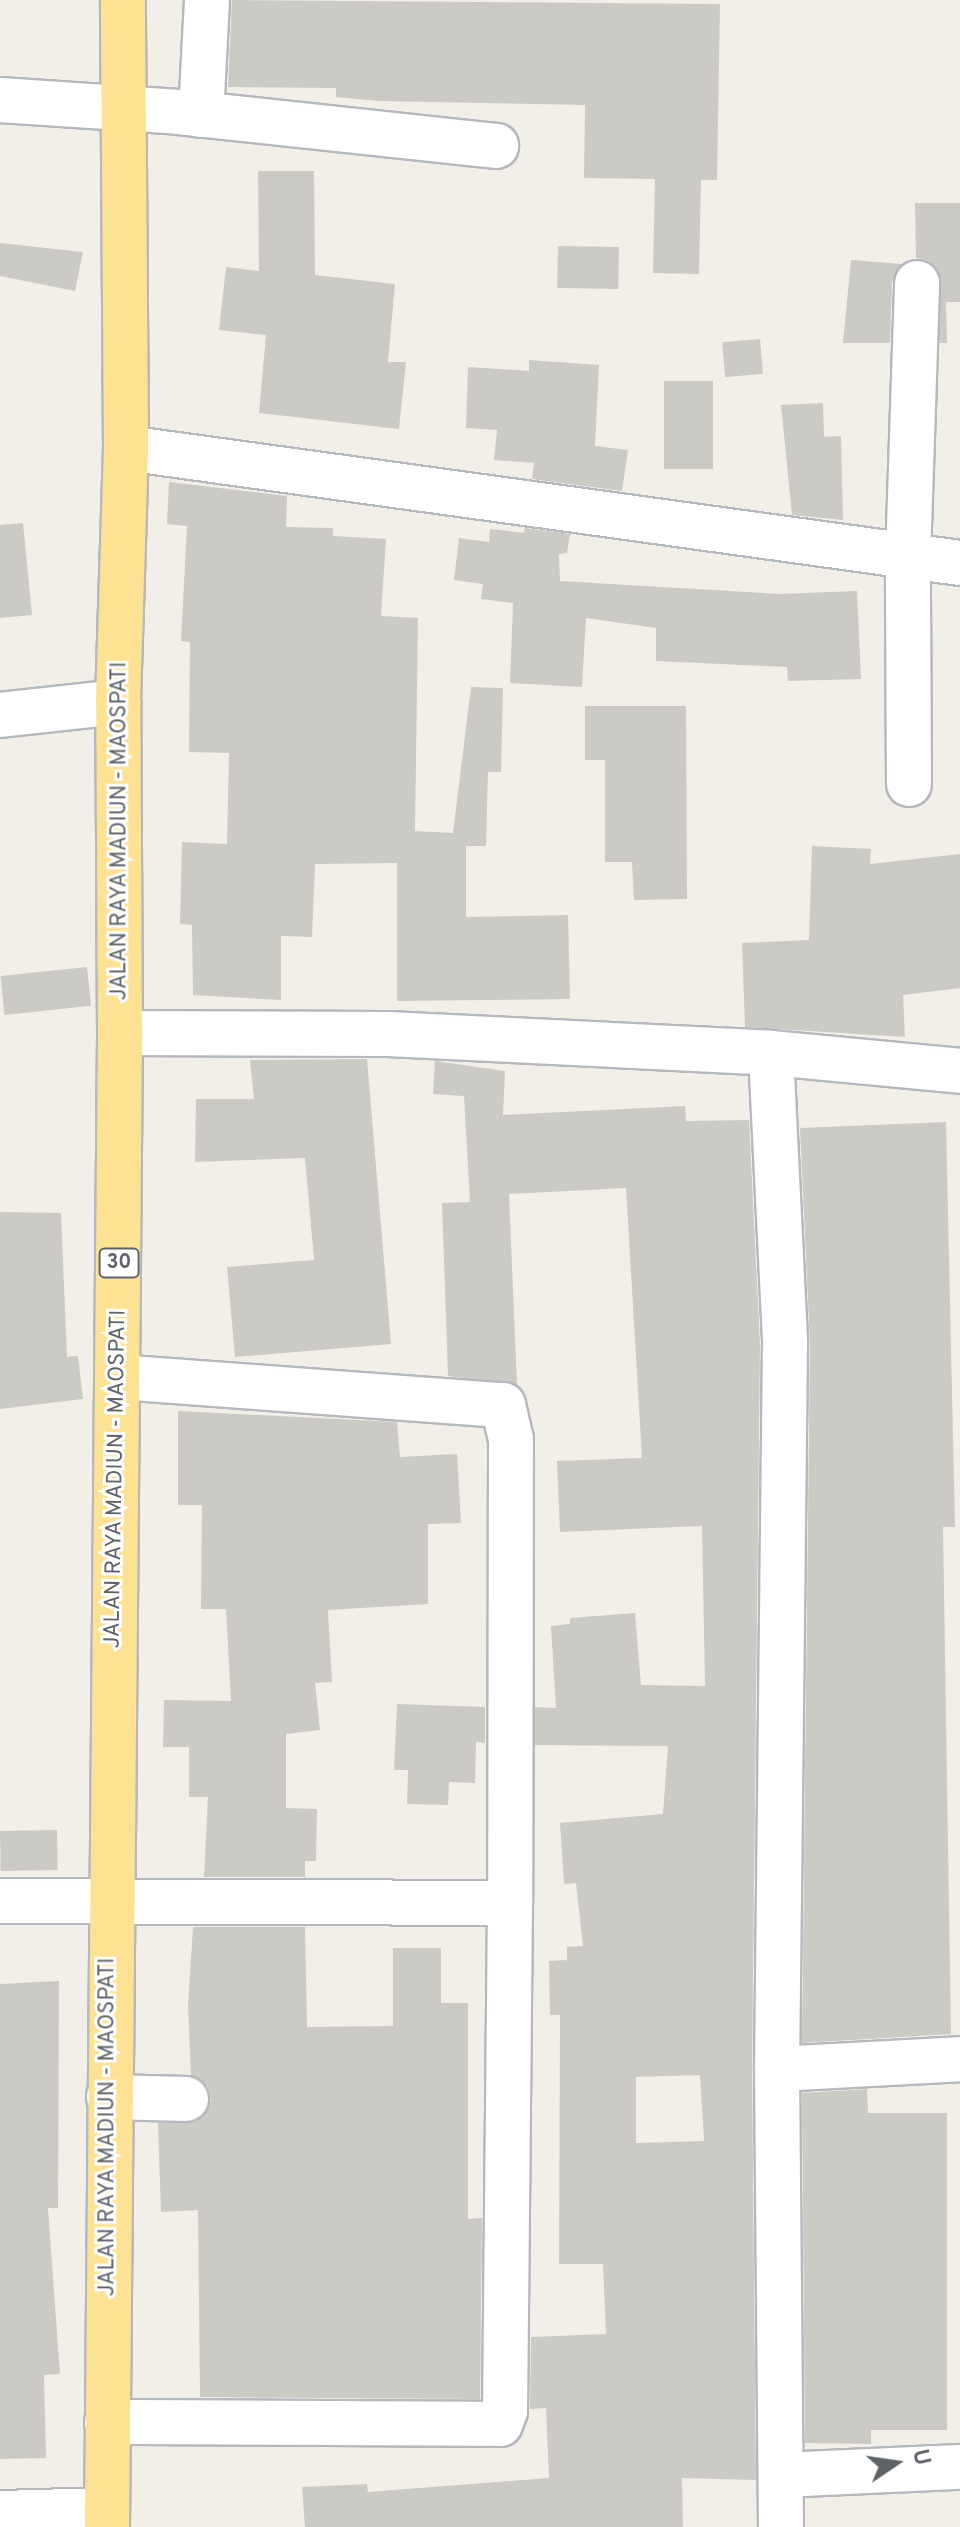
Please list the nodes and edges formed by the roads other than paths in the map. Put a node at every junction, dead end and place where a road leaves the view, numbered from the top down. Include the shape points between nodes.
1 (123, 0) edge
2 (207, 0) edge
3 (0, 100) edge
4 (124, 107) junction
5 (201, 115) junction
6 (496, 146) dead end
7 (917, 283) dead end
8 (126, 448) junction
9 (908, 558) junction
10 (960, 563) edge
11 (118, 702) junction
12 (0, 715) edge
13 (909, 784) dead end
14 (120, 1033) junction
15 (771, 1053) junction
16 (960, 1071) edge
17 (118, 1377) junction
18 (109, 1899) junction
19 (0, 1901) edge
20 (510, 1903) junction
21 (960, 2059) edge
22 (777, 2069) junction
23 (109, 2097) junction
24 (186, 2099) dead end
25 (107, 2422) junction
26 (960, 2467) edge
27 (781, 2475) junction
28 (0, 2513) edge
29 (107, 2519) edge
30 (781, 2527) edge

1 - 4 highway, JALAN RAYA MADIUN - MAOSPATI / 30
2 - 5 street
3 - 4 street
4 - 5 street
4 - 8 highway, JALAN RAYA MADIUN - MAOSPATI / 30
5 - 6 street
7 - 9 street
8 - 9 street
8 - 11 highway, JALAN RAYA MADIUN - MAOSPATI / 30
9 - 10 street
9 - 13 street
11 - 12 street
11 - 14 highway, JALAN RAYA MADIUN - MAOSPATI / 30
14 - 15 street via 388,1034
14 - 17 highway, JALAN RAYA MADIUN - MAOSPATI / 30
15 - 16 street
15 - 22 street via 785,1344
17 - 18 highway, JALAN RAYA MADIUN - MAOSPATI / 30
17 - 20 street via 503,1405 511,1439
18 - 19 street
18 - 20 street
18 - 23 highway, JALAN RAYA MADIUN - MAOSPATI / 30
20 - 25 street via 505,2411 500,2424
21 - 22 street
22 - 27 street
23 - 24 street
23 - 25 highway, JALAN RAYA MADIUN - MAOSPATI / 30
25 - 29 highway, JALAN RAYA MADIUN - MAOSPATI / 30
26 - 27 street
27 - 30 street
28 - 29 street

